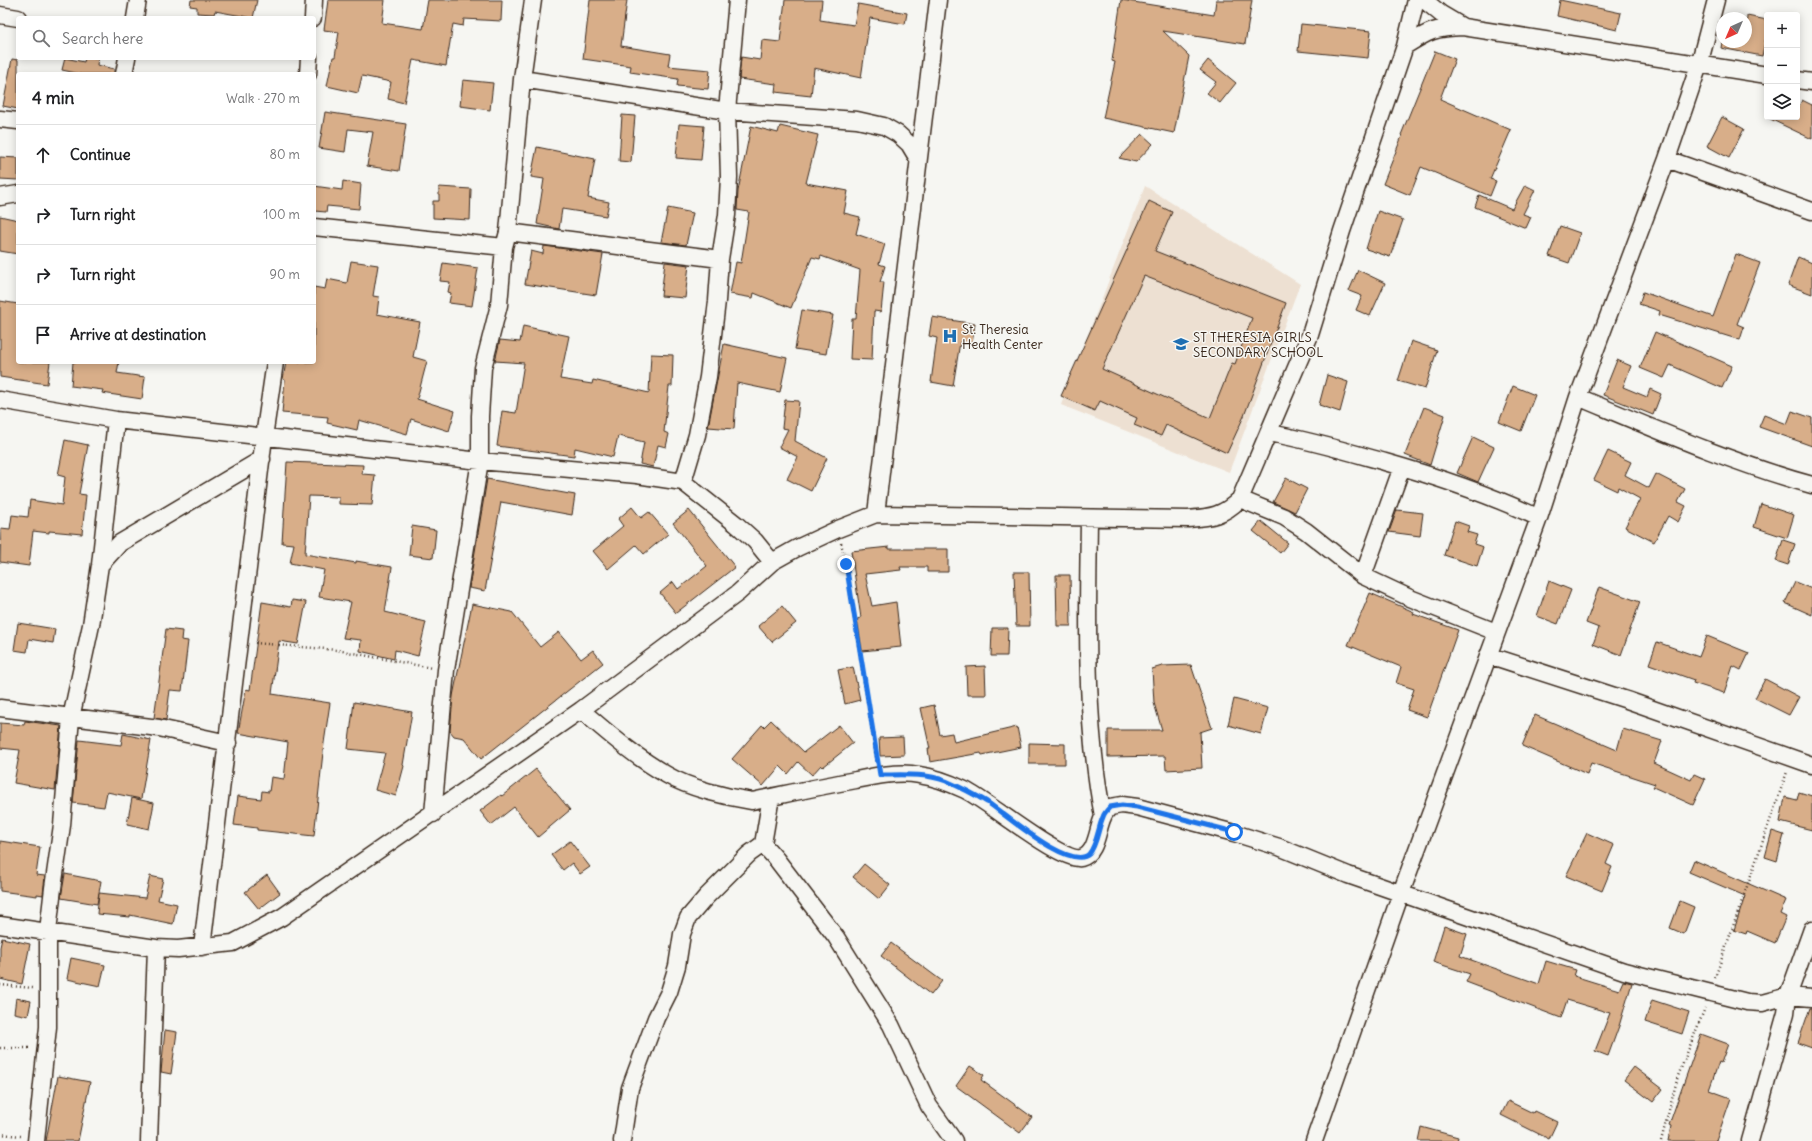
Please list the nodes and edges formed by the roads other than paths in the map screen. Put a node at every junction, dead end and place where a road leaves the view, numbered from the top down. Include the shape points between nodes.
1 (138, 0) edge
2 (314, 0) edge
3 (533, 0) edge
4 (737, 0) edge
5 (938, 0) edge
6 (1416, 0) edge
7 (1424, 0) edge
8 (1716, 0) edge
9 (0, 15) edge
10 (135, 16) edge
11 (313, 16) edge
12 (16, 18) edge
13 (1463, 27) junction
14 (1405, 46) junction
15 (127, 60) edge
16 (309, 60) edge
17 (1699, 65) junction
18 (124, 72) edge
19 (308, 72) edge
20 (1764, 75) edge
21 (522, 79) junction
22 (1800, 80) edge
23 (1812, 82) edge
24 (727, 111) junction
25 (0, 119) edge
26 (16, 121) edge
27 (918, 159) junction
28 (1667, 159) junction
29 (16, 194) edge
30 (0, 196) edge
31 (1812, 211) edge
32 (316, 227) edge
33 (506, 240) junction
34 (720, 259) junction
35 (275, 364) edge
36 (1578, 397) junction
37 (0, 400) edge
38 (116, 420) junction
39 (1269, 433) junction
40 (264, 437) junction
41 (262, 459) junction
42 (480, 461) junction
43 (1402, 467) junction
44 (683, 482) junction
45 (1812, 485) edge
46 (1240, 499) junction
47 (876, 514) junction
48 (1089, 518) junction
49 (1539, 518) junction
50 (103, 540) junction
51 (120, 543) junction
52 (772, 562) junction
53 (100, 566) junction
54 (1363, 576) junction
55 (1496, 632) junction
56 (1488, 655) junction
57 (0, 708) edge
58 (581, 710) junction
59 (72, 718) junction
60 (228, 743) junction
61 (1812, 765) edge
62 (771, 797) junction
63 (433, 814) junction
64 (1103, 816) junction
65 (763, 844) junction
66 (1401, 893) junction
67 (0, 925) edge
68 (1812, 929) edge
69 (48, 931) junction
70 (202, 947) junction
71 (156, 948) junction
72 (1788, 996) junction
73 (1812, 998) edge
74 (37, 1140) edge
75 (149, 1141) edge
76 (622, 1141) edge
77 (954, 1141) edge
78 (1314, 1141) edge
79 (1750, 1141) edge

1 - 10 street
2 - 11 street
3 - 21 street
4 - 24 street
5 - 27 street
6 - 14 street
7 - 13 street
8 - 17 street
9 - 12 street
13 - 14 street via 1439,28
13 - 17 street
14 - 39 street via 1342,231 1310,335
15 - 18 street
16 - 19 street
17 - 20 street
17 - 28 street
21 - 24 street
21 - 33 street
22 - 23 street
24 - 27 street via 857,120 884,126 909,144
24 - 34 street via 729,177 727,215
25 - 26 street
27 - 47 street
28 - 31 street
28 - 36 street
29 - 30 street
32 - 33 street
33 - 34 street
33 - 42 street via 499,305 483,368
34 - 44 street via 708,377 697,434
35 - 40 street
36 - 45 street via 1773,474
36 - 49 street
37 - 38 street
38 - 40 street
38 - 50 street
39 - 43 street via 1307,440
39 - 46 street
40 - 41 street
40 - 42 street
41 - 51 street
41 - 60 street
42 - 44 street via 637,475
42 - 63 street via 446,670
43 - 49 street via 1506,502
43 - 54 street
44 - 52 street via 755,541
46 - 48 street via 1226,511 1213,517
46 - 54 street via 1284,516
47 - 48 street
47 - 52 street via 838,529
48 - 64 street via 1090,713 1097,786
49 - 55 street
50 - 51 street
50 - 53 street
51 - 53 street
52 - 58 street via 738,593
53 - 59 street
54 - 55 street via 1410,598
55 - 56 street
56 - 61 street via 1634,702
56 - 66 street
57 - 59 street
58 - 62 street via 634,754 668,776 731,798 752,801
58 - 63 street
59 - 60 street via 159,728
59 - 69 street via 62,825
60 - 70 street
62 - 64 street via 880,775 918,774 966,790 988,802 1052,848 1068,856 1080,858 1089,854
62 - 65 street
63 - 70 street via 282,917 233,943
64 - 66 street via 1110,807 1122,805 1234,832
65 - 76 street via 749,854 688,918 669,992 656,1018 630,1088
65 - 77 street via 836,937 891,1025 929,1106
66 - 72 street via 1624,971 1731,999 1762,1003
66 - 78 street
67 - 69 street
68 - 72 street
69 - 71 street
69 - 74 street via 46,1047
70 - 71 street
71 - 75 street
72 - 73 street
72 - 79 street via 1786,1014

